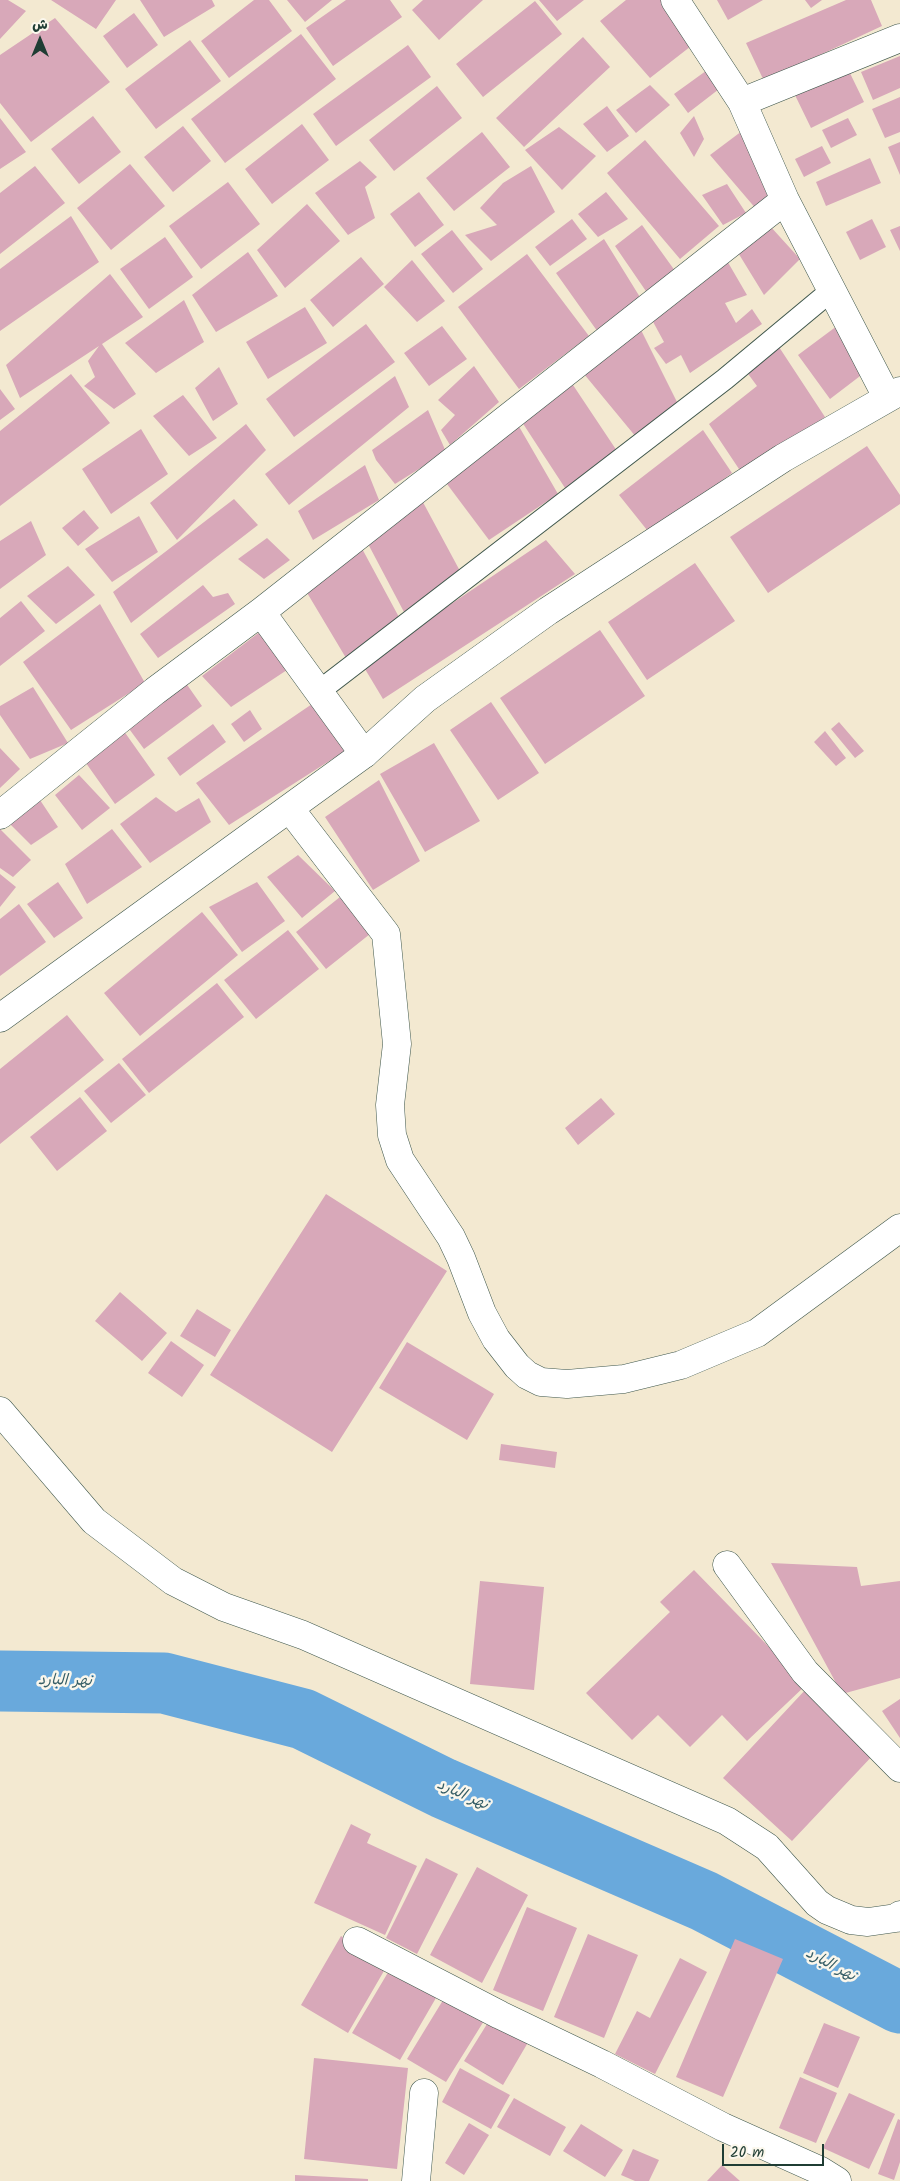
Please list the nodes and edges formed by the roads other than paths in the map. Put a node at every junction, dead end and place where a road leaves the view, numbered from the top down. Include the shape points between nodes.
1 (674, 0) edge
2 (900, 38) edge
3 (742, 102) junction
4 (785, 200) junction
5 (832, 290) junction
6 (894, 394) edge
7 (260, 612) junction
8 (318, 692) junction
9 (364, 754) junction
10 (290, 809) junction
11 (0, 815) edge
12 (0, 1018) edge
13 (900, 1228) edge
14 (0, 1411) edge
15 (727, 1565) dead end
16 (900, 1768) edge
17 (900, 1915) edge
18 (357, 1941) dead end
19 (424, 2093) dead end
20 (416, 2181) edge
21 (837, 2181) edge

1 - 3 street
2 - 3 street
3 - 4 street
4 - 5 street
4 - 7 street
5 - 6 street
5 - 8 street via 725,379
6 - 9 street via 783,458 548,611 425,699
7 - 8 street
7 - 11 street via 147,697
8 - 9 street
9 - 10 street
10 - 12 street
10 - 13 street via 386,934 397,1044 390,1105 392,1135 400,1160 451,1237 496,1339 527,1375 541,1382 567,1384 624,1379 681,1365 757,1333
14 - 17 street via 94,1521 173,1581 224,1607 303,1635 727,1821 767,1847 828,1910 851,1920 868,1922
15 - 16 street via 806,1672
18 - 21 street
19 - 20 street

